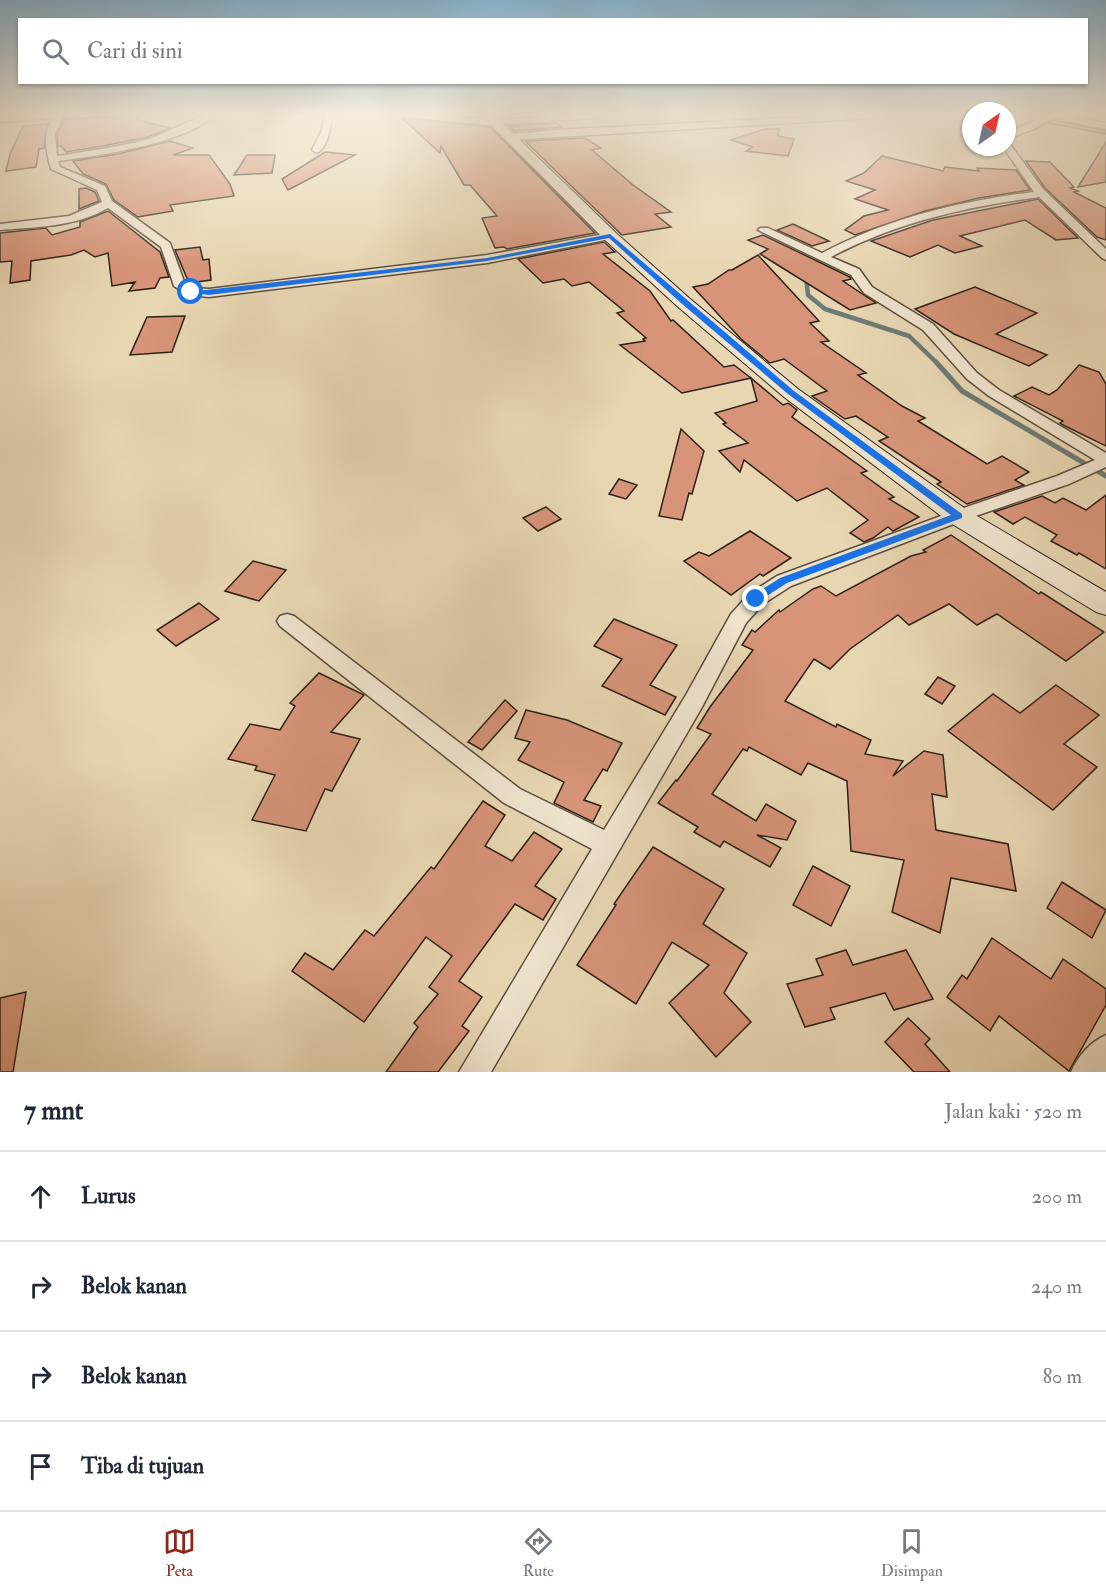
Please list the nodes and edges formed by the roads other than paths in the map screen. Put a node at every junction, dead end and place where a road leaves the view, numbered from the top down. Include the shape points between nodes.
1 (55, 165) edge
2 (539, 165) edge
3 (1017, 165) edge
4 (1040, 194) junction
5 (108, 203) junction
6 (0, 226) edge
7 (764, 230) dead end
8 (610, 236) junction
9 (1106, 256) edge
10 (822, 257) junction
11 (1103, 463) edge
12 (958, 516) junction
13 (1106, 605) edge
14 (286, 621) dead end
15 (608, 845) junction
16 (1106, 1050) edge
17 (474, 1072) edge
18 (1086, 1072) edge

1 - 5 street via 56,169 101,188
2 - 8 street
3 - 4 street
4 - 9 street
4 - 10 street via 989,200 894,224
5 - 6 street via 83,216
5 - 8 street via 166,245 180,286 200,293 487,260
7 - 10 street
8 - 12 street via 791,393
10 - 11 street via 855,272 868,290 928,327 972,376 994,393
11 - 12 street
12 - 13 street
12 - 15 street via 784,581 756,599 738,619
14 - 15 street via 512,796
15 - 17 street
16 - 18 street

